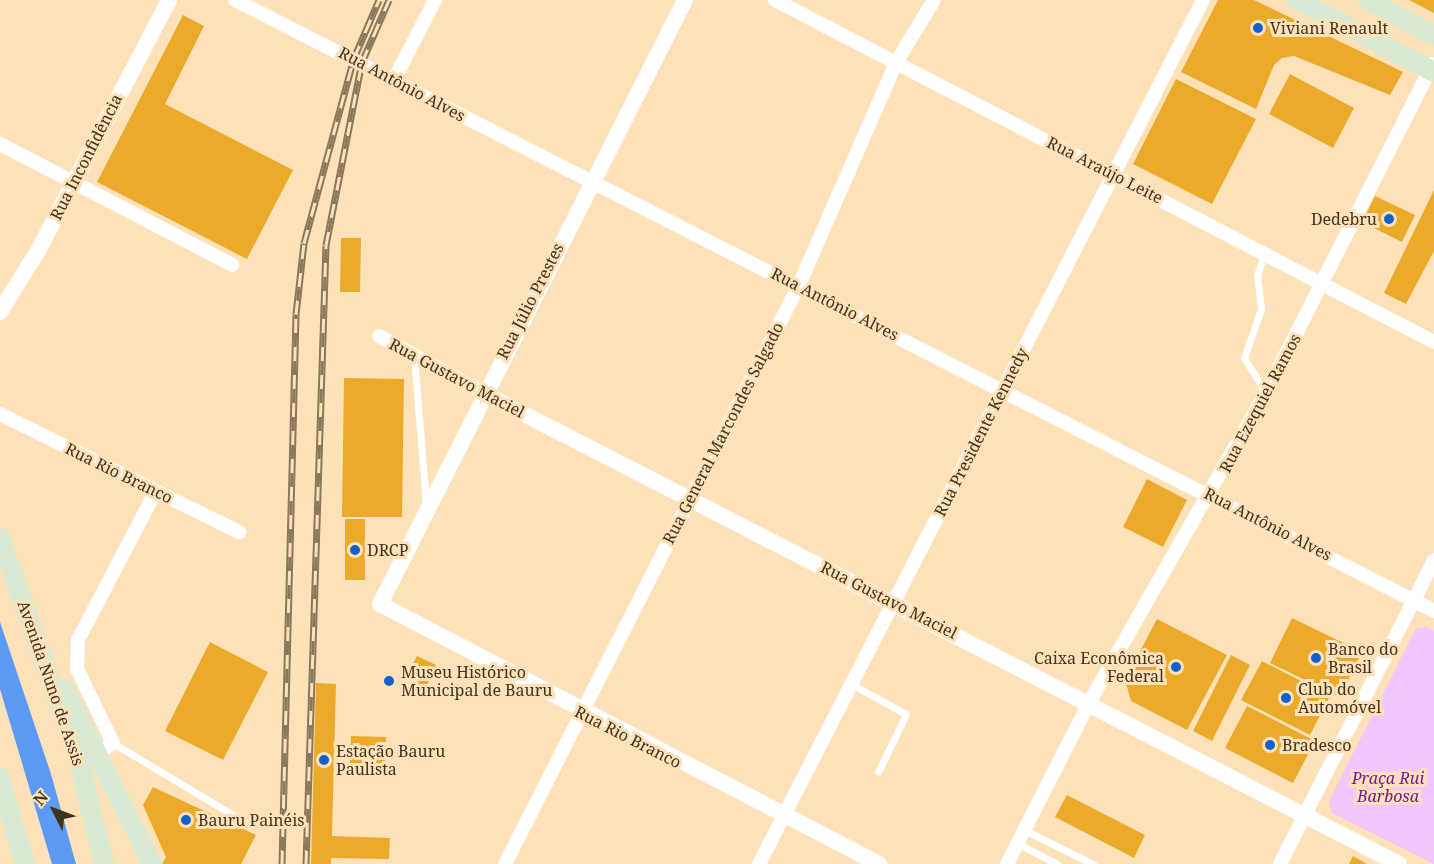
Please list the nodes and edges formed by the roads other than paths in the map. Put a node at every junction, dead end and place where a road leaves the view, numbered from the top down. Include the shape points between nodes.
1 (169, 0) edge
2 (235, 0) edge
3 (435, 0) edge
4 (685, 0) edge
5 (775, 0) edge
6 (934, 0) edge
7 (1203, 0) edge
8 (1298, 0) edge
9 (1368, 0) edge
10 (1434, 36) edge
11 (897, 61) junction
12 (1433, 68) edge
13 (394, 80) junction
14 (0, 144) edge
15 (1114, 176) junction
16 (590, 183) junction
17 (72, 184) junction
18 (1265, 252) junction
19 (232, 264) dead end
20 (1322, 284) junction
21 (799, 285) junction
22 (2, 312) edge
23 (379, 336) dead end
24 (1434, 342) edge
25 (414, 355) junction
26 (1001, 391) junction
27 (483, 393) junction
28 (1266, 393) junction
29 (0, 414) edge
30 (156, 491) junction
31 (1212, 495) junction
32 (689, 498) junction
33 (426, 507) junction
34 (239, 532) dead end
35 (0, 538) edge
36 (1434, 560) edge
37 (1413, 600) junction
38 (894, 603) junction
39 (380, 604) joint
40 (1434, 611) edge
41 (37, 639) junction
42 (853, 685) junction
43 (1090, 701) junction
44 (580, 713) junction
45 (106, 748) junction
46 (81, 764) junction
47 (878, 772) dead end
48 (0, 778) edge
49 (784, 816) junction
50 (1304, 817) junction
51 (248, 824) dead end
52 (1024, 830) junction
53 (1017, 843) junction
54 (25, 864) edge
55 (104, 864) edge
56 (152, 864) edge
57 (505, 864) edge
58 (759, 864) edge
59 (879, 864) edge
60 (1007, 864) edge
61 (1057, 864) edge
62 (1093, 864) edge
63 (1280, 864) edge
64 (1399, 864) edge

1 - 17 street, Rua Inconfidência
2 - 13 street, Rua Antônio Alves
3 - 13 street
4 - 16 street, Rua Júlio Prestes
5 - 11 street, Rua Araújo Leite
6 - 11 street, Rua General Marcondes Salgado
7 - 15 street, Rua Presidente Kennedy
8 - 12 main road
9 - 10 main road
11 - 15 street, Rua Araújo Leite
11 - 21 street, Rua General Marcondes Salgado
12 - 20 street, Rua Ezequiel Ramos
13 - 16 street, Rua Antônio Alves
14 - 17 street
15 - 18 street, Rua Araújo Leite
15 - 26 street, Rua Presidente Kennedy
16 - 21 street, Rua Antônio Alves
16 - 27 street, Rua Júlio Prestes
17 - 19 street
17 - 22 street, Rua Inconfidência
18 - 20 street, Rua Araújo Leite
18 - 28 lane via 1257,275 1262,309 1244,358
20 - 24 street, Rua Araújo Leite
20 - 28 street, Rua Ezequiel Ramos
21 - 26 street, Rua Antônio Alves
21 - 32 street, Rua General Marcondes Salgado
23 - 25 street, Rua Gustavo Maciel
25 - 27 street, Rua Gustavo Maciel
25 - 33 lane
26 - 31 street, Rua Antônio Alves
26 - 38 street, Rua Presidente Kennedy
27 - 32 street, Rua Gustavo Maciel
27 - 33 street, Rua Júlio Prestes
28 - 31 street, Rua Ezequiel Ramos
29 - 30 street, Rua Rio Branco
30 - 34 street, Rua Rio Branco
30 - 45 street via 78,640 77,669
31 - 37 street, Rua Antônio Alves
31 - 43 street, Rua Ezequiel Ramos
32 - 38 street, Rua Gustavo Maciel
32 - 44 street, Rua General Marcondes Salgado
33 - 39 street, Rua Júlio Prestes
35 - 41 main road, Avenida Nuno de Assis
36 - 37 street
37 - 40 street, Rua Antônio Alves
37 - 50 street
38 - 42 street, Rua Presidente Kennedy
38 - 43 street, Rua Gustavo Maciel
39 - 44 street, Rua Rio Branco
41 - 45 main road
41 - 46 main road, Avenida Nuno de Assis
42 - 47 lane via 906,714
42 - 49 street, Rua Presidente Kennedy
43 - 50 street, Rua Gustavo Maciel
43 - 52 street, Rua Ezequiel Ramos
44 - 49 street, Rua Rio Branco
44 - 57 street, Rua General Marcondes Salgado
45 - 46 street
45 - 51 lane
45 - 56 main road
46 - 55 main road, Avenida Nuno de Assis
48 - 54 main road
49 - 58 street, Rua Presidente Kennedy
49 - 59 street, Rua Rio Branco
50 - 63 street
50 - 64 street, Rua Gustavo Maciel
52 - 53 street, Rua Ezequiel Ramos
52 - 62 lane
53 - 60 street, Rua Ezequiel Ramos
53 - 61 lane

